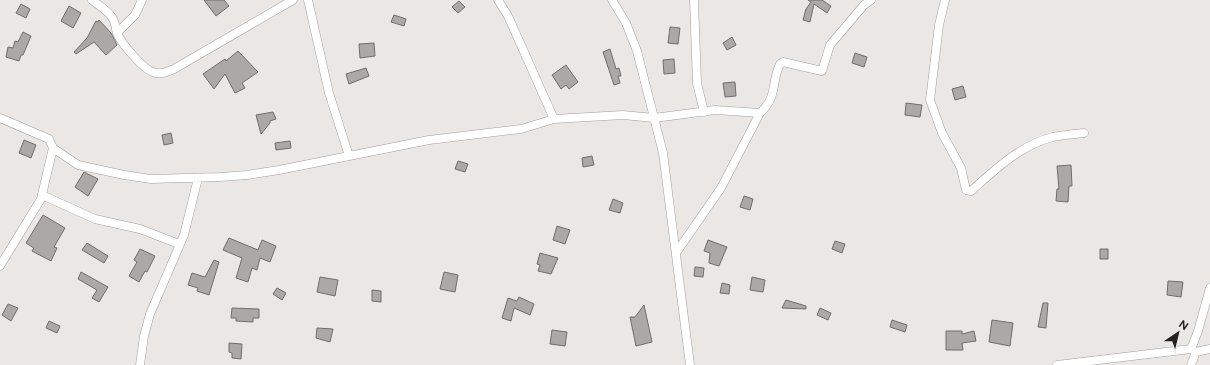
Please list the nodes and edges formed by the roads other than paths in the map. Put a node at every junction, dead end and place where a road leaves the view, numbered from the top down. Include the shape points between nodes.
1 (92, 0) edge
2 (142, 0) edge
3 (293, 0) edge
4 (308, 0) edge
5 (498, 0) edge
6 (612, 0) edge
7 (694, 0) edge
8 (871, 0) edge
9 (945, 0) edge
10 (117, 33) junction
11 (704, 112) junction
12 (760, 113) junction
13 (0, 118) edge
14 (654, 118) junction
15 (554, 120) junction
16 (1084, 133) dead end
17 (53, 148) junction
18 (348, 156) junction
19 (198, 178) junction
20 (42, 195) junction
21 (179, 244) junction
22 (676, 253) junction
23 (0, 266) edge
24 (1210, 288) edge
25 (1210, 349) edge
26 (1193, 350) junction
27 (140, 365) edge
28 (690, 365) edge
29 (1057, 365) edge
30 (1191, 365) edge

1 - 10 street via 110,15 116,24
2 - 10 street via 135,15
3 - 10 street via 174,69 160,74 147,69
4 - 18 street via 329,93
5 - 15 street via 511,22
6 - 14 street via 623,17 637,51
7 - 11 street via 696,83
8 - 12 street via 830,45 822,71 783,62 780,64 773,95 768,107
9 - 16 street via 930,100 942,133 961,168 966,190 971,191 1022,150 1052,137
11 - 12 street
11 - 14 street
12 - 22 street via 721,188
13 - 17 street via 48,139
14 - 15 street via 622,115
14 - 22 street via 663,153
15 - 18 street via 521,129 429,140
17 - 19 street via 78,165 102,171 151,179
17 - 20 street
18 - 19 street via 247,175
19 - 21 street via 184,235
20 - 21 street via 95,219 140,229
20 - 23 street
21 - 27 street via 150,314
22 - 28 street
24 - 26 street
25 - 26 street
26 - 29 street
26 - 30 street

